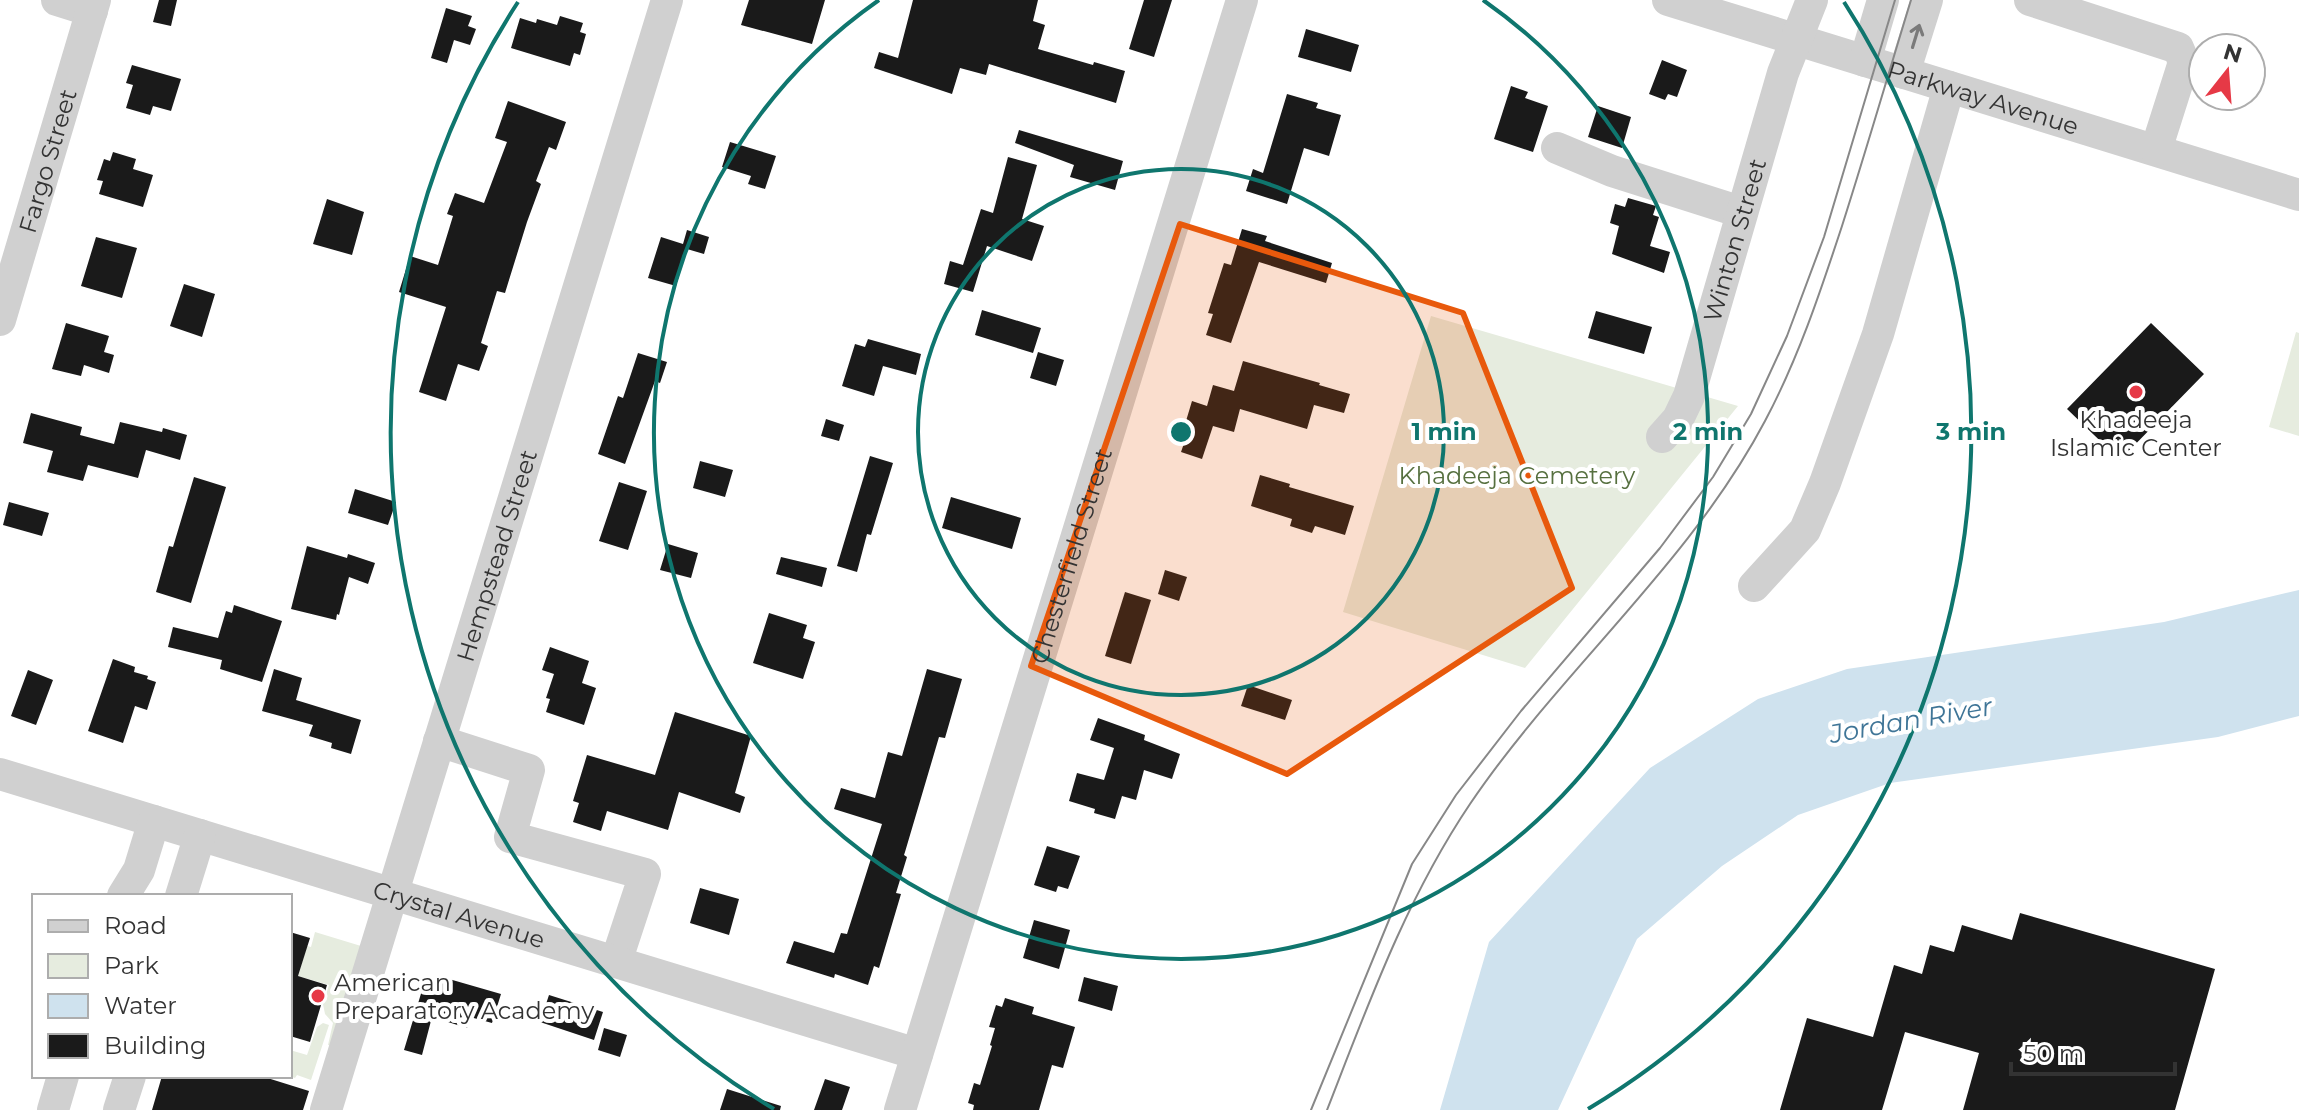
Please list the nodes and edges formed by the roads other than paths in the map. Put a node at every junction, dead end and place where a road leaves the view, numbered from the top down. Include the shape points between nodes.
1 (57, 0) edge
2 (667, 0) edge
3 (1242, 0) edge
4 (1668, 0) edge
5 (1812, 0) edge
6 (1883, 0) edge
7 (1927, 0) edge
8 (2030, 0) edge
9 (94, 5) edge
10 (1796, 40) junction
11 (1865, 61) junction
12 (1904, 73) junction
13 (1949, 87) junction
14 (1557, 148) dead end
15 (2156, 150) junction
16 (2299, 195) edge
17 (1741, 212) junction
18 (0, 320) edge
19 (1662, 437) dead end
20 (1754, 586) dead end
21 (439, 741) junction
22 (0, 774) edge
23 (154, 821) junction
24 (200, 835) junction
25 (127, 894) edge
26 (182, 894) edge
27 (392, 894) junction
28 (616, 962) junction
29 (917, 1054) junction
30 (62, 1078) edge
31 (129, 1078) edge
32 (53, 1110) edge
33 (119, 1110) edge
34 (326, 1110) edge
35 (900, 1110) edge

1 - 9 street
2 - 21 street, Hempstead Street
3 - 29 street, Chesterfield Street
4 - 10 street, Parkway Avenue
5 - 10 street, Winton Street
6 - 11 street
12 -> 7 street
8 - 15 street via 2178,48 2184,62
9 - 18 street, Fargo Street
10 - 11 street, Parkway Avenue
10 - 17 street, Winton Street
11 - 12 street, Parkway Avenue
12 - 13 street, Parkway Avenue
13 - 15 street, Parkway Avenue
13 - 20 street via 1878,334 1825,483 1805,530
14 - 17 street
15 - 16 street, Parkway Avenue
17 - 19 street, Winton Street via 1689,396
21 - 27 street, Hempstead Street
21 - 28 street via 529,770 510,837 645,874
22 - 23 street, Crystal Avenue
23 - 24 street, Crystal Avenue
23 - 25 street
24 - 26 street
24 - 27 street, Crystal Avenue
27 - 28 street, Crystal Avenue
27 - 34 street, Hempstead Street
28 - 29 street, Crystal Avenue
29 - 35 street, Chesterfield Street
30 - 32 street
31 - 33 street

